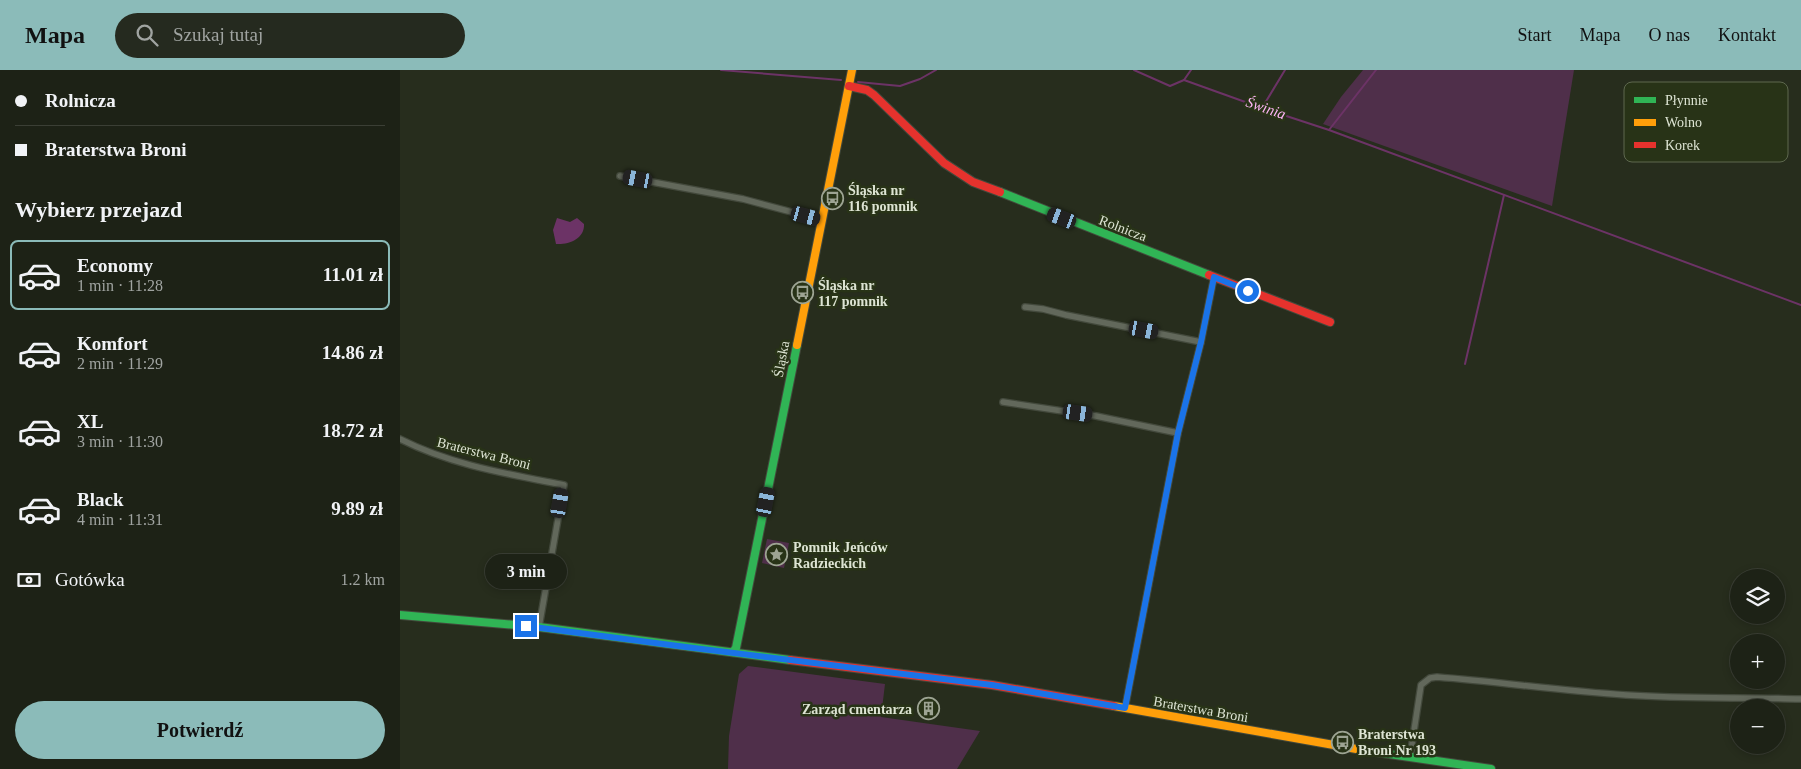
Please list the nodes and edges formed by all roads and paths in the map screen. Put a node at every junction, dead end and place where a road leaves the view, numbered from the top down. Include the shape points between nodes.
1 (852, 70) edge
2 (849, 86) junction
3 (620, 176) dead end
4 (822, 220) junction
5 (1214, 277) junction
6 (1025, 307) dead end
7 (1330, 322) dead end
8 (1201, 342) junction
9 (1003, 402) dead end
10 (1178, 433) junction
11 (400, 439) edge
12 (400, 615) edge
13 (539, 627) junction
14 (733, 652) junction
15 (1801, 699) edge
16 (1125, 708) junction
17 (1410, 757) junction
18 (1491, 769) edge

1 - 2 street, Śląska
2 - 4 street, Śląska
2 - 5 street, Rolnicza via 874,95 944,163 973,182
3 - 4 street via 743,199
4 - 14 street, Śląska
5 - 7 street, Rolnicza
5 - 8 street
6 - 8 street
8 - 10 street
9 - 10 street
10 - 16 street
11 - 13 street, Braterstwa Broni via 473,466 564,485
12 - 13 street, Braterstwa Broni
13 - 14 street, Braterstwa Broni
14 - 16 street, Braterstwa Broni via 992,685
15 - 17 street via 1627,695 1430,678 1421,685
16 - 17 street, Braterstwa Broni
17 - 18 street, Braterstwa Broni

